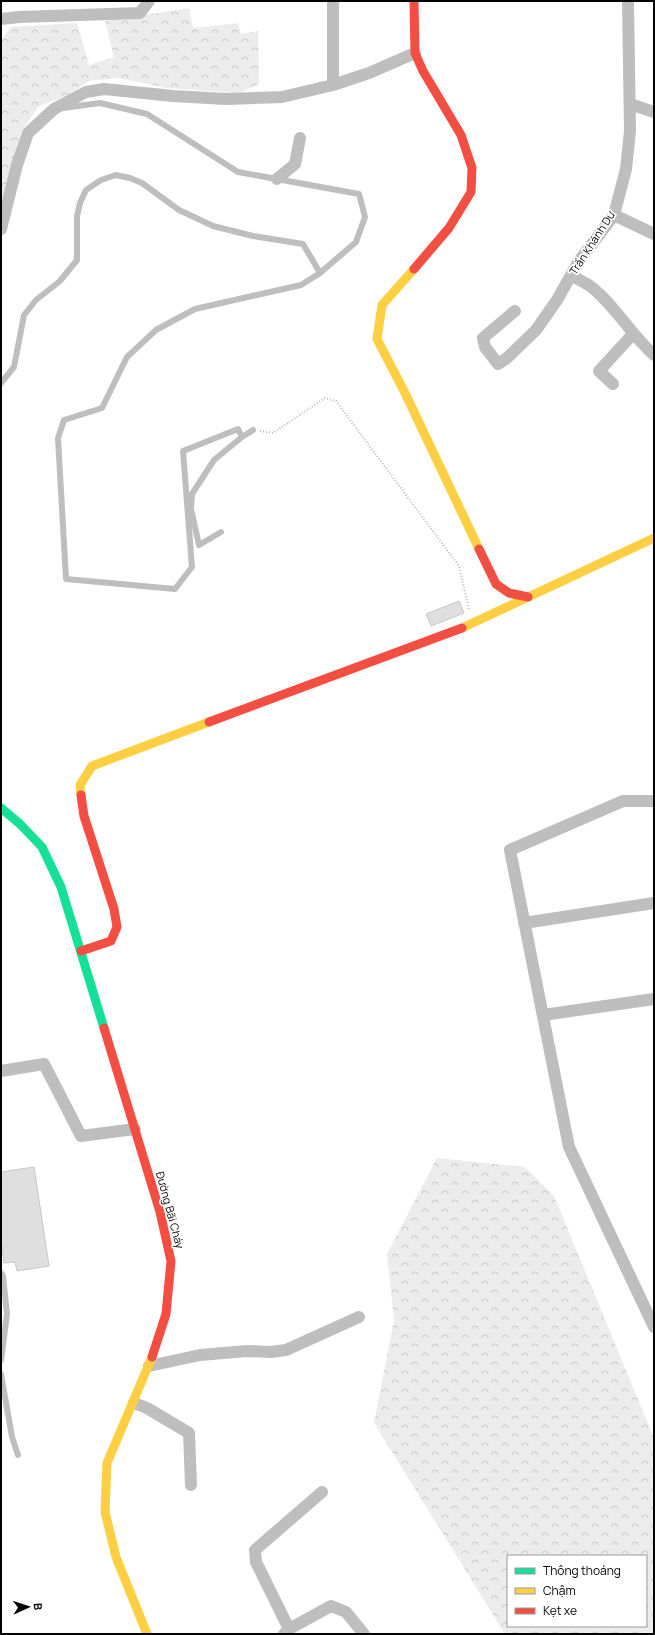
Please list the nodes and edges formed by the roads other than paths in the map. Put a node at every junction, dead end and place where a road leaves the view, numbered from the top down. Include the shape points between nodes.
1 (149, 1) edge
2 (333, 1) edge
3 (414, 1) edge
4 (628, 1) edge
5 (1, 19) edge
6 (415, 53) junction
7 (333, 85) junction
8 (630, 104) junction
9 (54, 109) junction
10 (654, 112) edge
11 (300, 138) dead end
12 (277, 179) junction
13 (614, 215) junction
14 (1, 229) edge
15 (654, 234) edge
16 (320, 273) junction
17 (571, 275) junction
18 (515, 311) dead end
19 (633, 334) junction
20 (654, 355) edge
21 (1, 383) edge
22 (613, 384) dead end
23 (253, 430) road end
24 (242, 437) junction
25 (221, 532) dead end
26 (654, 538) edge
27 (199, 545) junction
28 (191, 554) junction
29 (528, 597) junction
30 (654, 801) edge
31 (1, 808) edge
32 (654, 903) edge
33 (524, 923) junction
34 (81, 951) junction
35 (654, 999) edge
36 (543, 1015) junction
37 (1, 1071) edge
38 (135, 1129) junction
39 (1, 1274) edge
40 (359, 1317) dead end
41 (654, 1327) edge
42 (1, 1360) edge
43 (149, 1366) junction
44 (1, 1374) edge
45 (134, 1403) junction
46 (18, 1455) dead end
47 (191, 1486) dead end
48 (322, 1492) dead end
49 (287, 1631) edge
50 (147, 1634) edge
51 (364, 1634) edge

1 - 5 street via 140,13
2 - 7 street
3 - 6 street
4 - 8 street, Trần Khánh Dư
6 - 7 street
6 - 29 street via 461,135 472,168 471,192 449,228 382,304 377,339 496,584 508,593
7 - 9 street via 282,97 226,99 104,89 86,92
8 - 10 street
8 - 13 street, Trần Khánh Dư via 626,169
9 - 12 lane via 100,103 147,114 238,172
9 - 14 street via 28,133
11 - 12 street via 295,164
12 - 16 lane via 359,194 365,217 356,242
13 - 15 street
13 - 17 street, Trần Khánh Dư
16 - 21 lane via 303,244 213,226 179,210 142,183 130,178 116,175 101,180 86,190 80,203 77,216 77,260 60,281 36,300 24,315 14,367
16 - 28 lane via 301,284 195,308 156,330 127,357 102,408 64,420 58,438 66,579 175,589 192,567
17 - 18 street, Trần Khánh Dư via 536,330 498,364 485,347 483,338
17 - 19 street via 590,287
19 - 20 street
19 - 22 street via 599,371
23 - 24 lane
24 - 27 lane via 214,460 192,494 191,509
24 - 28 lane via 238,429 183,451
25 - 27 lane
26 - 29 street
27 - 28 lane
29 - 34 street via 472,624 92,766 80,785 84,816 114,909 117,926 111,941
30 - 33 street via 623,801 510,850
31 - 34 street, Đường Bãi Cháy via 42,847 61,887
32 - 33 street
33 - 36 street
34 - 38 street, Đường Bãi Cháy
35 - 36 street
36 - 41 street via 569,1147
37 - 38 street via 44,1064 81,1136
38 - 43 street, Đường Bãi Cháy via 160,1212 171,1261 166,1314
39 - 42 lane via 7,1314
40 - 43 street via 286,1350 200,1355
43 - 45 street, Đường Bãi Cháy
44 - 46 lane via 12,1437
45 - 47 street via 189,1433
45 - 50 street, Đường Bãi Cháy via 107,1463 105,1512 116,1557
48 - 49 street via 255,1550 256,1562
49 - 51 street via 331,1606 346,1612

